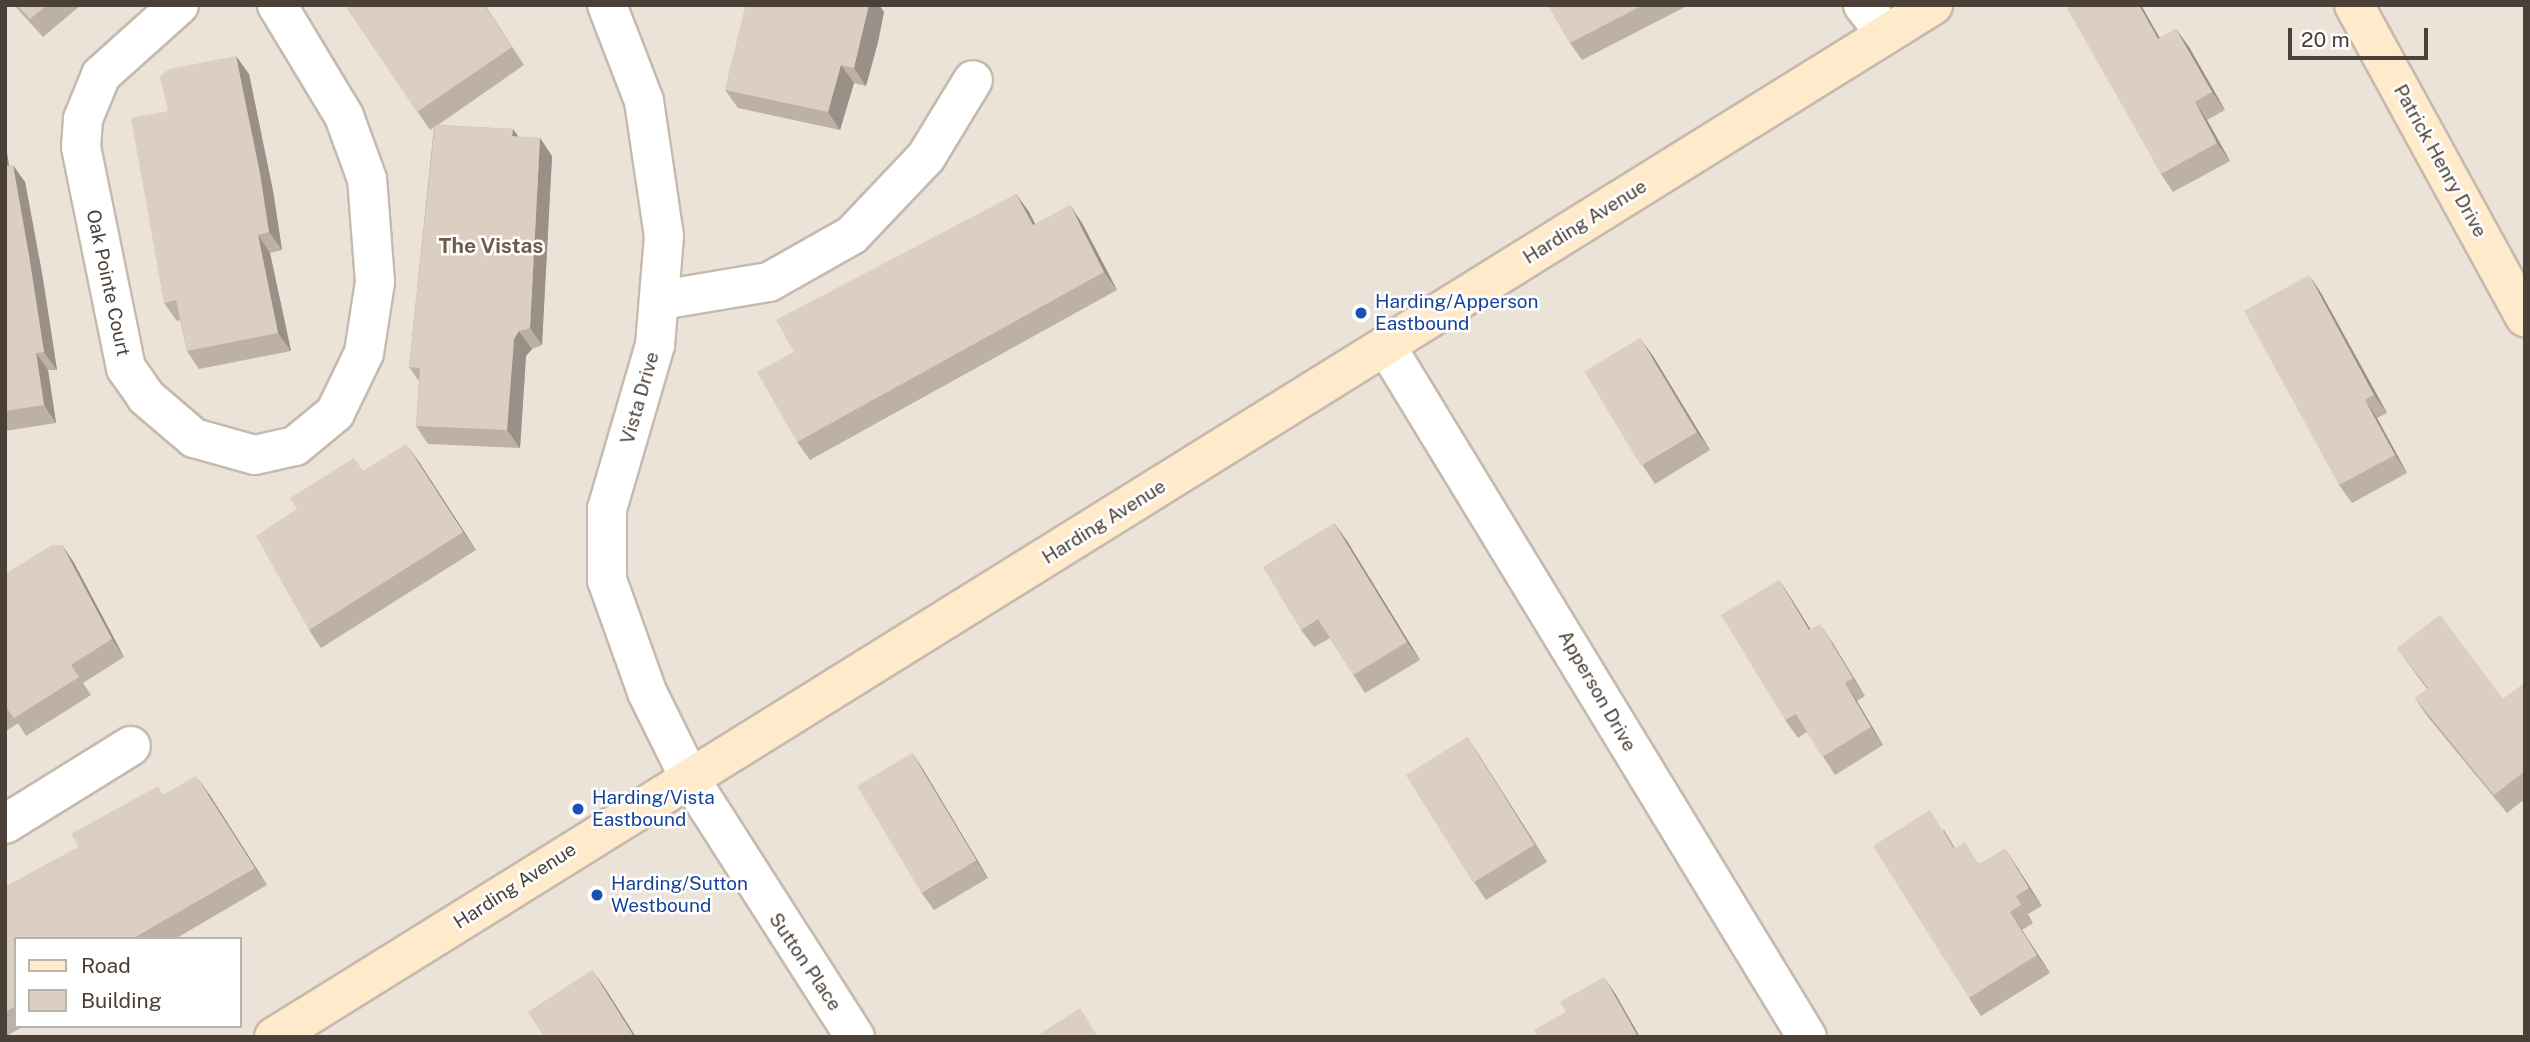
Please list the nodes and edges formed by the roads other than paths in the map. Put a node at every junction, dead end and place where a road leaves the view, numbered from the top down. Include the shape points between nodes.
1 (179, 5) edge
2 (277, 5) edge
3 (607, 5) edge
4 (1933, 5) edge
5 (2354, 5) edge
6 (1875, 20) edge
7 (973, 80) dead end
8 (661, 300) junction
9 (2525, 317) edge
10 (1386, 346) junction
11 (131, 746) dead end
12 (690, 779) junction
13 (5, 824) edge
14 (274, 1037) edge
15 (855, 1037) edge
16 (1807, 1037) edge

1 - 2 street, Oak Pointe Court via 101,75 83,119 81,146 126,368 146,397 194,438 255,455 295,446 335,413 364,353 375,282 367,178 344,116
3 - 8 street, Vista Drive via 625,43 658,161
4 - 6 main road, Harding Avenue
5 - 9 main road, Patrick Henry Drive
6 - 10 main road, Harding Avenue
7 - 8 street via 926,157 852,235 769,282
8 - 12 street, Vista Drive via 645,391 607,509 607,580 647,692
10 - 12 main road, Harding Avenue
10 - 16 street, Apperson Drive
11 - 13 street
12 - 14 main road, Harding Avenue
12 - 15 street, Sutton Place

